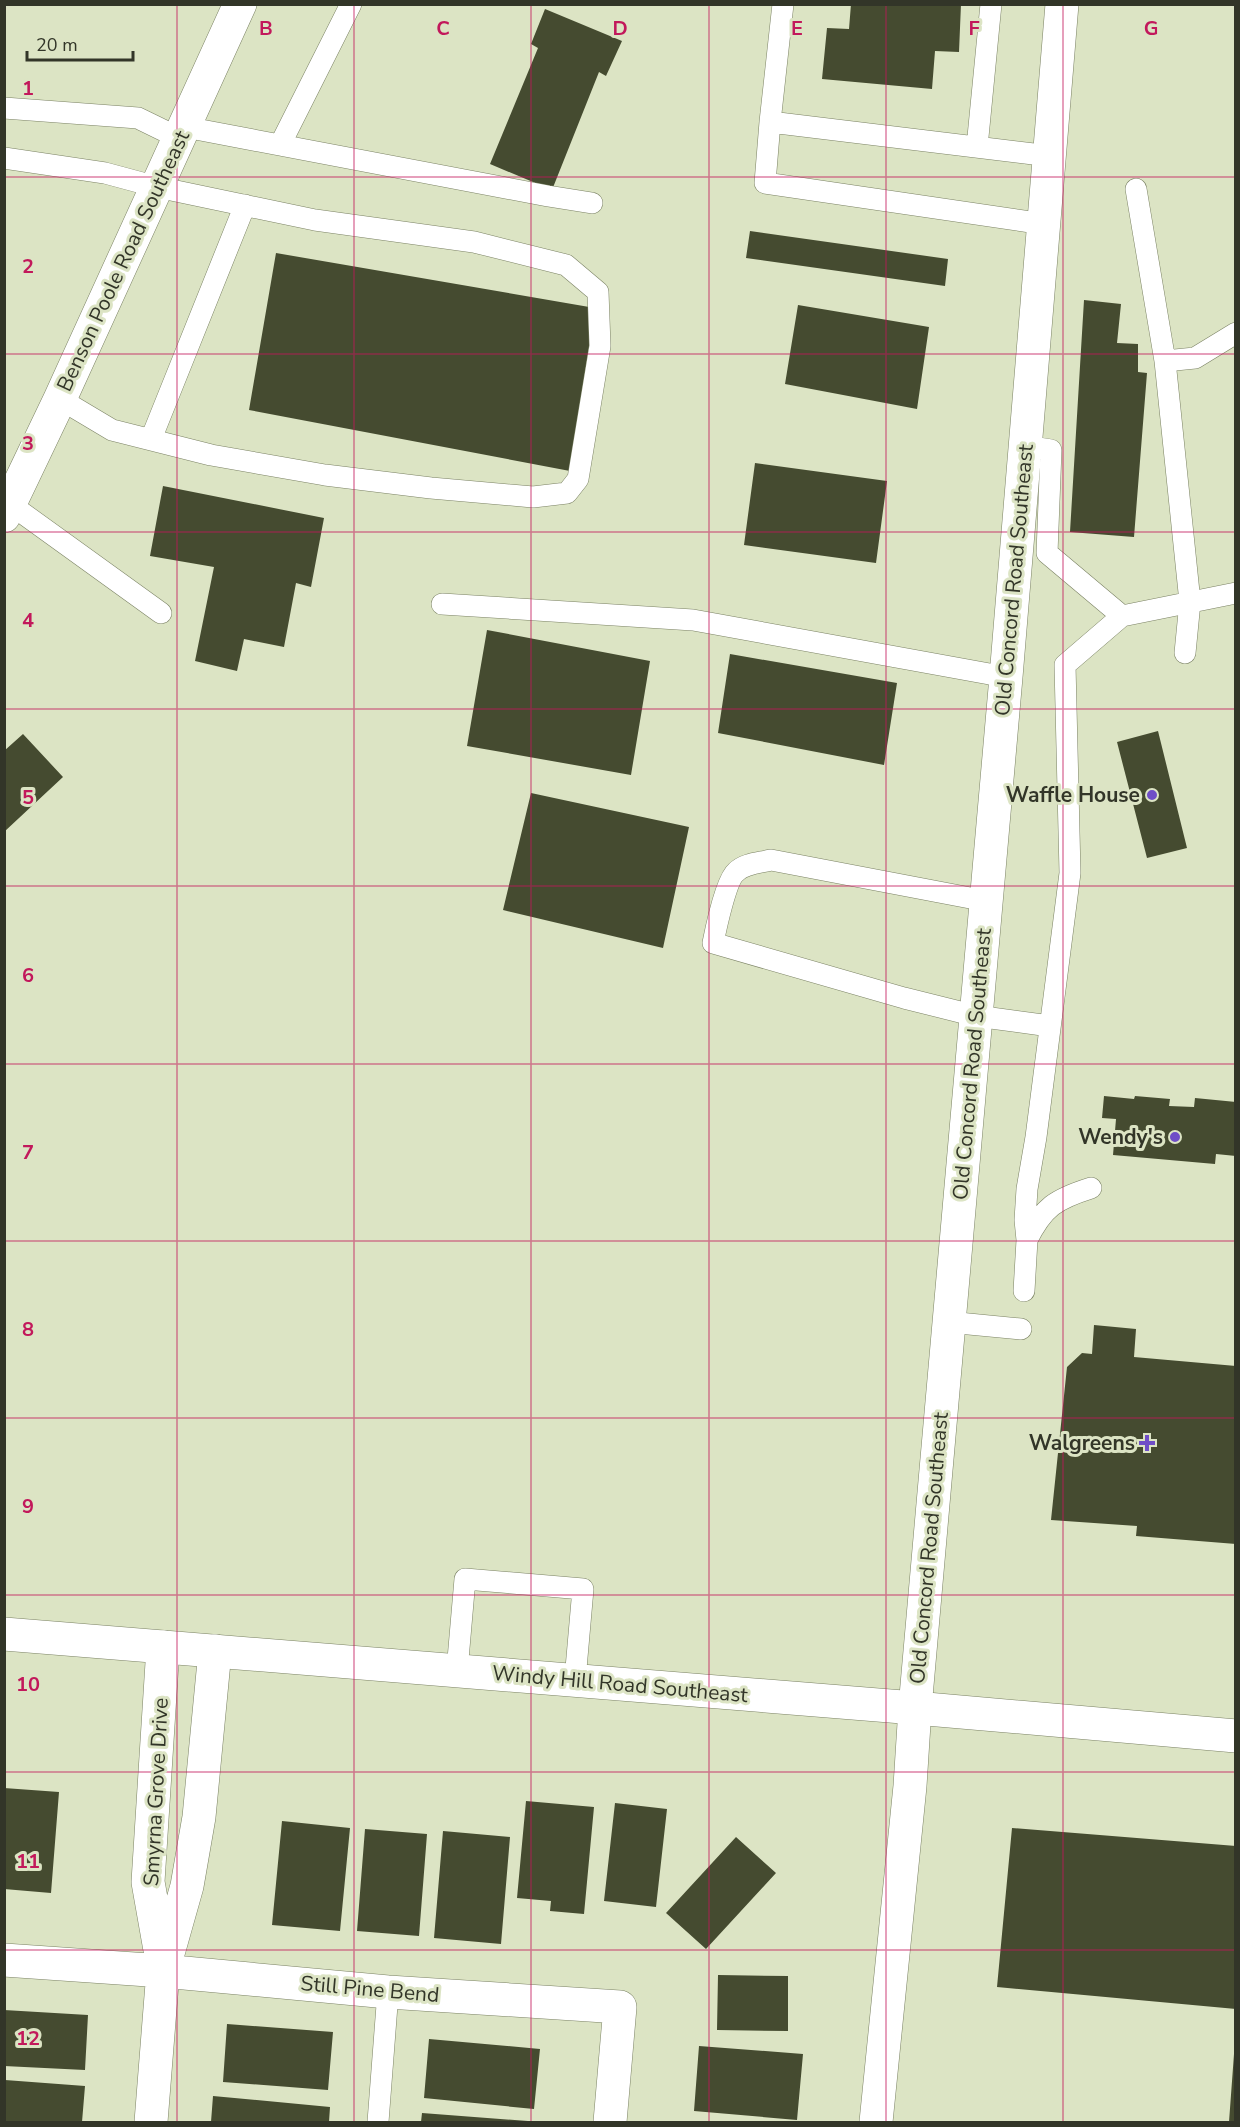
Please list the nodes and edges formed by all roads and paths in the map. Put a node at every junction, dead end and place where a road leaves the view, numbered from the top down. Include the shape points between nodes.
1 (240, 4) edge
2 (351, 4) edge
3 (783, 4) edge
4 (991, 4) edge
5 (1062, 4) edge
6 (4, 108) edge
7 (770, 122) junction
8 (182, 133) junction
9 (280, 145) junction
10 (977, 147) junction
11 (1050, 156) junction
12 (4, 158) edge
13 (157, 187) junction
14 (1136, 189) dead end
15 (592, 202) dead end
16 (245, 205) junction
17 (1044, 224) junction
18 (1236, 333) edge
19 (1165, 361) junction
20 (60, 399) junction
21 (151, 439) junction
22 (1025, 446) junction
23 (8, 510) edge
24 (1236, 593) edge
25 (1190, 602) junction
26 (442, 604) dead end
27 (161, 613) dead end
28 (1122, 616) junction
29 (1185, 653) dead end
30 (1006, 677) junction
31 (986, 901) junction
32 (976, 1016) junction
33 (1050, 1026) junction
34 (1091, 1188) dead end
35 (1027, 1240) junction
36 (1024, 1291) dead end
37 (948, 1322) junction
38 (1021, 1329) dead end
39 (4, 1634) edge
40 (163, 1647) junction
41 (215, 1651) junction
42 (457, 1671) junction
43 (575, 1680) junction
44 (915, 1708) junction
45 (1233, 1734) edge
46 (4, 1960) edge
47 (164, 1971) junction
48 (388, 1992) junction
49 (151, 2122) edge
50 (378, 2122) edge
51 (610, 2122) edge
52 (876, 2122) edge

1 - 8 street, Benson Poole Road Southeast
2 - 9 lane
3 - 7 lane
4 - 10 lane
5 - 11 street, Old Concord Road Southeast
6 - 8 lane via 138,118
7 - 10 lane
7 - 17 lane via 765,183
8 - 9 lane
8 - 13 street, Benson Poole Road Southeast
9 - 15 lane
10 - 11 lane
11 - 17 street, Old Concord Road Southeast
12 - 13 lane via 105,173
13 - 16 lane
13 - 20 street, Benson Poole Road Southeast
14 - 19 lane
16 - 21 lane
16 - 21 lane via 315,220 474,242 566,265 580,276 598,292 600,346 578,479 567,493 533,497 431,488 211,455
17 - 22 street, Old Concord Road Southeast
18 - 19 lane via 1195,358
19 - 25 lane
20 - 21 lane via 112,430
20 - 23 street, Benson Poole Road Southeast
22 - 28 lane via 1051,450 1047,553
22 - 30 street, Old Concord Road Southeast
23 - 27 lane
24 - 25 lane
25 - 28 lane
25 - 29 lane
26 - 30 lane via 693,620
28 - 33 lane via 1065,665 1070,873
30 - 31 street, Old Concord Road Southeast
31 - 32 street, Old Concord Road Southeast
31 - 32 lane via 771,860 746,865 734,873 713,943
32 - 33 lane
32 - 37 street, Old Concord Road Southeast
33 - 35 lane via 1027,1189
34 - 35 lane via 1049,1206
35 - 36 lane
37 - 38 lane
37 - 44 street, Old Concord Road Southeast
39 - 40 street, Windy Hill Road Southeast
40 - 41 street, Windy Hill Road Southeast
40 - 47 street, Smyrna Grove Drive via 148,1882
41 - 42 street, Windy Hill Road Southeast
41 - 47 street, Smyrna Grove Drive via 199,1817 187,1886
42 - 43 street, Windy Hill Road Southeast
42 - 43 lane via 465,1579 583,1589
43 - 44 street, Windy Hill Road Southeast
44 - 45 street, Windy Hill Road Southeast
44 - 52 street, Old Concord Road Southeast
46 - 47 street, Still Pine Bend
47 - 48 street, Still Pine Bend
47 - 49 street, Smyrna Grove Drive
48 - 50 lane
48 - 51 street, Still Pine Bend via 620,2007

